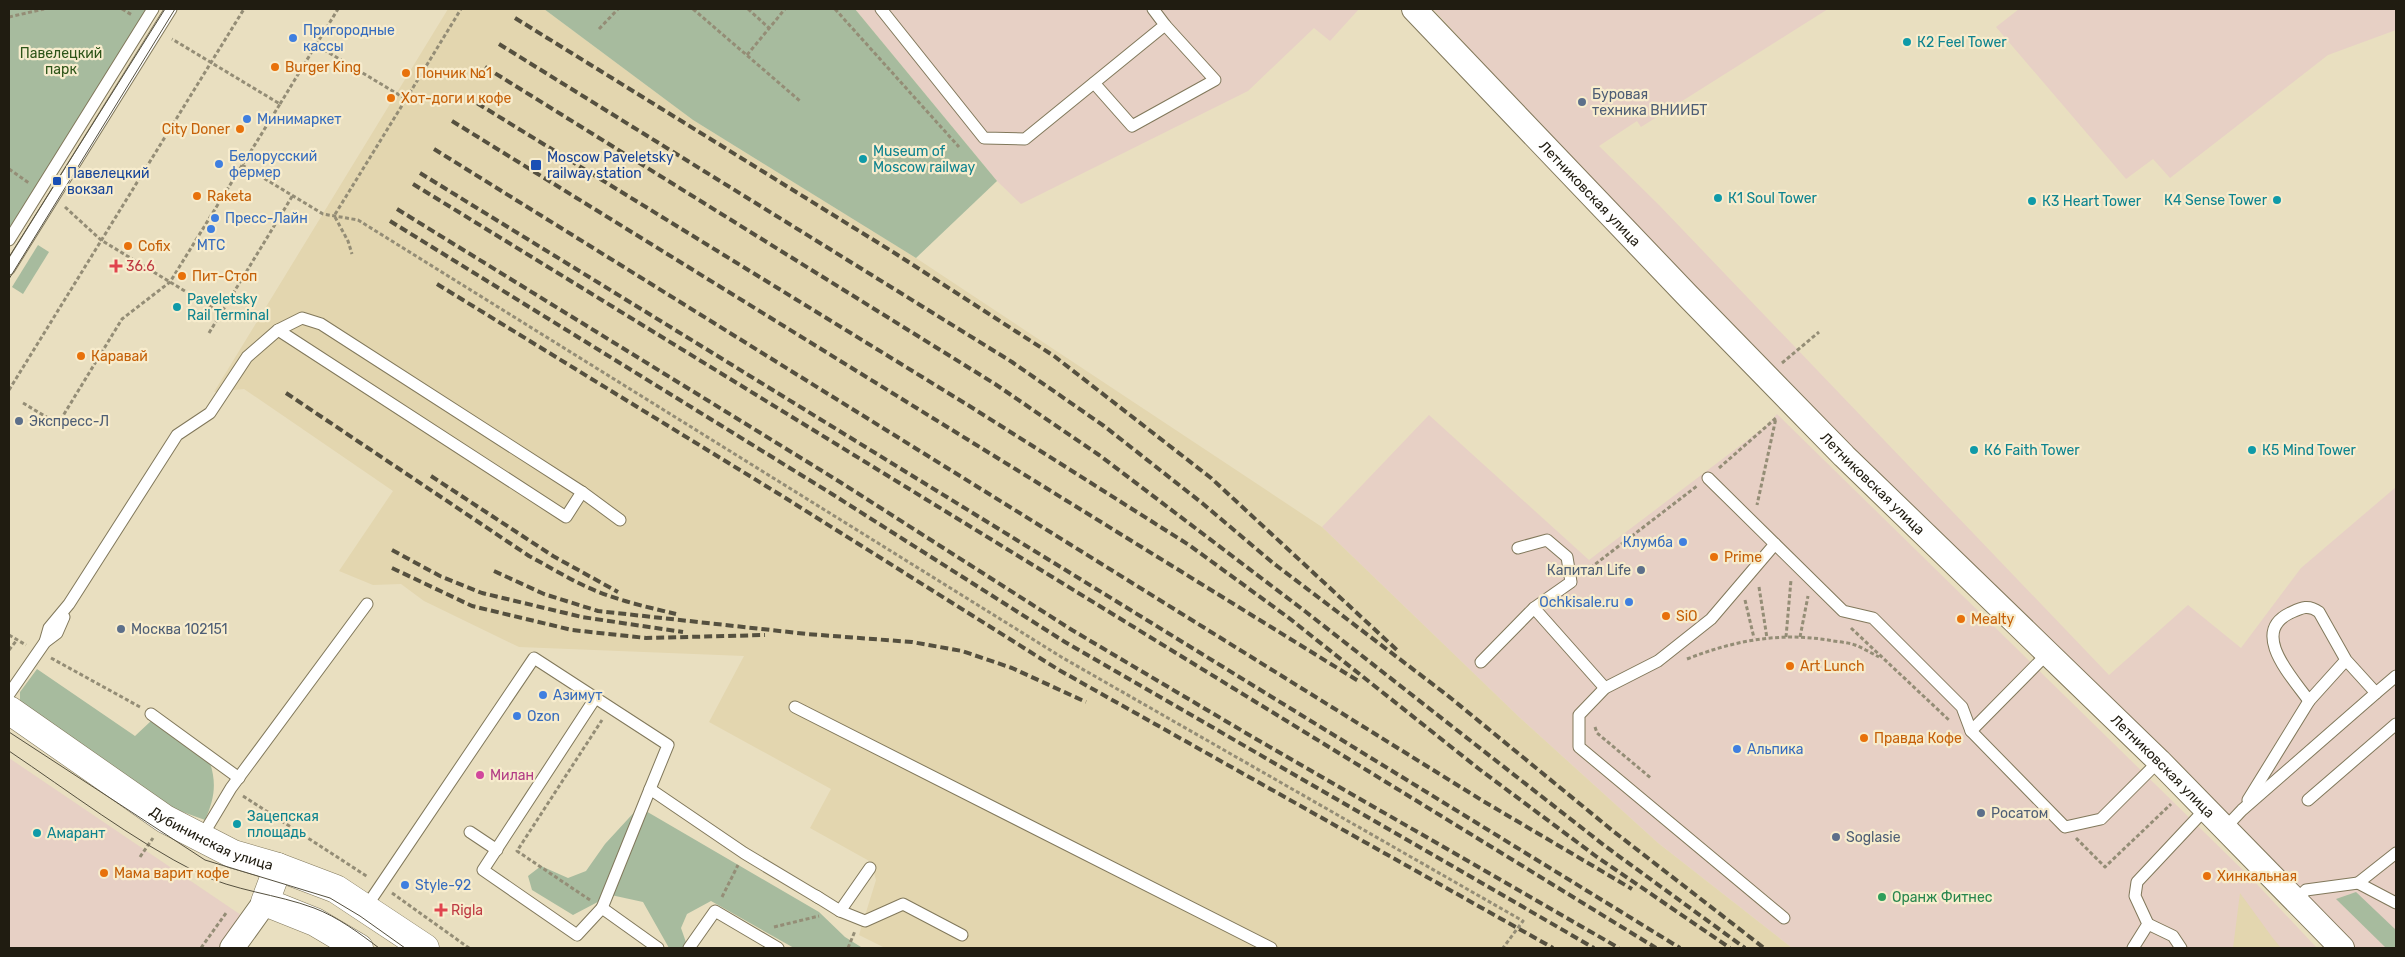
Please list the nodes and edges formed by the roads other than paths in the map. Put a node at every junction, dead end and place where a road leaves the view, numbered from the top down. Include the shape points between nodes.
1 (153, 9) edge
2 (171, 9) edge
3 (881, 9) edge
4 (1152, 9) edge
5 (1414, 9) edge
6 (1166, 25) junction
7 (1094, 83) junction
8 (9, 240) edge
9 (9, 269) edge
10 (278, 330) junction
11 (1708, 478) road end
12 (582, 492) junction
13 (620, 520) dead end
14 (1775, 544) junction
15 (1518, 548) dead end
16 (367, 604) dead end
17 (1534, 608) junction
18 (2048, 653) junction
19 (2346, 660) junction
20 (1481, 662) dead end
21 (2396, 676) edge
22 (1605, 688) junction
23 (2376, 693) junction
24 (9, 694) edge
25 (596, 697) junction
26 (2309, 701) junction
27 (795, 707) dead end
28 (9, 710) edge
29 (151, 714) road end
30 (2396, 724) edge
31 (1970, 731) junction
32 (2159, 761) junction
33 (239, 778) junction
34 (650, 789) junction
35 (2308, 800) dead end
36 (2242, 810) junction
37 (2217, 820) junction
38 (470, 832) dead end
39 (200, 839) junction
40 (497, 850) junction
41 (2396, 853) edge
42 (278, 867) junction
43 (870, 868) dead end
44 (2358, 883) junction
45 (374, 896) junction
46 (2296, 900) junction
47 (265, 902) junction
48 (2396, 903) edge
49 (602, 908) junction
50 (840, 911) junction
51 (1784, 918) dead end
52 (2148, 924) junction
53 (962, 935) dead end
54 (232, 948) edge
55 (359, 948) edge
56 (425, 948) edge
57 (658, 948) edge
58 (689, 948) edge
59 (778, 948) edge
60 (1271, 948) edge
61 (2133, 948) edge
62 (2181, 948) edge
63 (2342, 948) edge

1 - 8 lane
2 - 9 lane
3 - 7 lane via 984,138 1025,139
4 - 6 lane
5 - 18 street, Летниковская улица via 1844,456
6 - 7 lane
6 - 7 lane via 1215,80 1132,126
10 - 12 lane via 302,318 321,324
10 - 12 lane via 566,517
10 - 24 lane via 247,357 210,413 177,435 69,604 57,633 42,646
11 - 14 lane
12 - 13 lane
14 - 22 lane via 1711,619 1658,661
14 - 31 lane via 1843,611 1873,618 1962,707
15 - 17 lane via 1547,540 1567,557 1571,582
16 - 33 lane
17 - 20 lane
17 - 22 lane
18 - 31 lane
18 - 32 street, Летниковская улица
19 - 23 lane
19 - 26 lane
19 - 26 lane via 2319,612 2312,607 2303,607 2284,616 2275,625 2272,646
21 - 23 lane
22 - 51 lane via 1579,714 1579,747
23 - 36 lane
25 - 34 lane via 668,745
25 - 40 lane
25 - 45 lane via 534,658 437,810
26 - 36 lane
27 - 60 lane
28 - 39 main road, Дубининская улица via 165,819
29 - 33 lane
30 - 35 lane
31 - 32 lane via 2065,827 2101,819
32 - 37 street, Летниковская улица
33 - 39 lane
34 - 49 lane
34 - 50 lane via 744,853
36 - 37 lane
37 - 46 street, Летниковская улица
37 - 52 lane via 2198,817 2137,882 2135,896
38 - 40 lane
39 - 42 main road, Дубининская улица via 233,854
40 - 49 lane via 483,870 577,935
41 - 44 lane
42 - 45 main road, Дубининская улица
42 - 47 main road
43 - 50 lane
44 - 46 lane via 2306,890
44 - 48 lane
45 - 56 main road, Дубининская улица
46 - 63 street, Летниковская улица
47 - 54 street
47 - 55 main road via 315,922
49 - 57 lane
50 - 53 lane via 865,921 903,904
52 - 61 lane
52 - 62 lane via 2173,936
58 - 59 lane via 715,911

